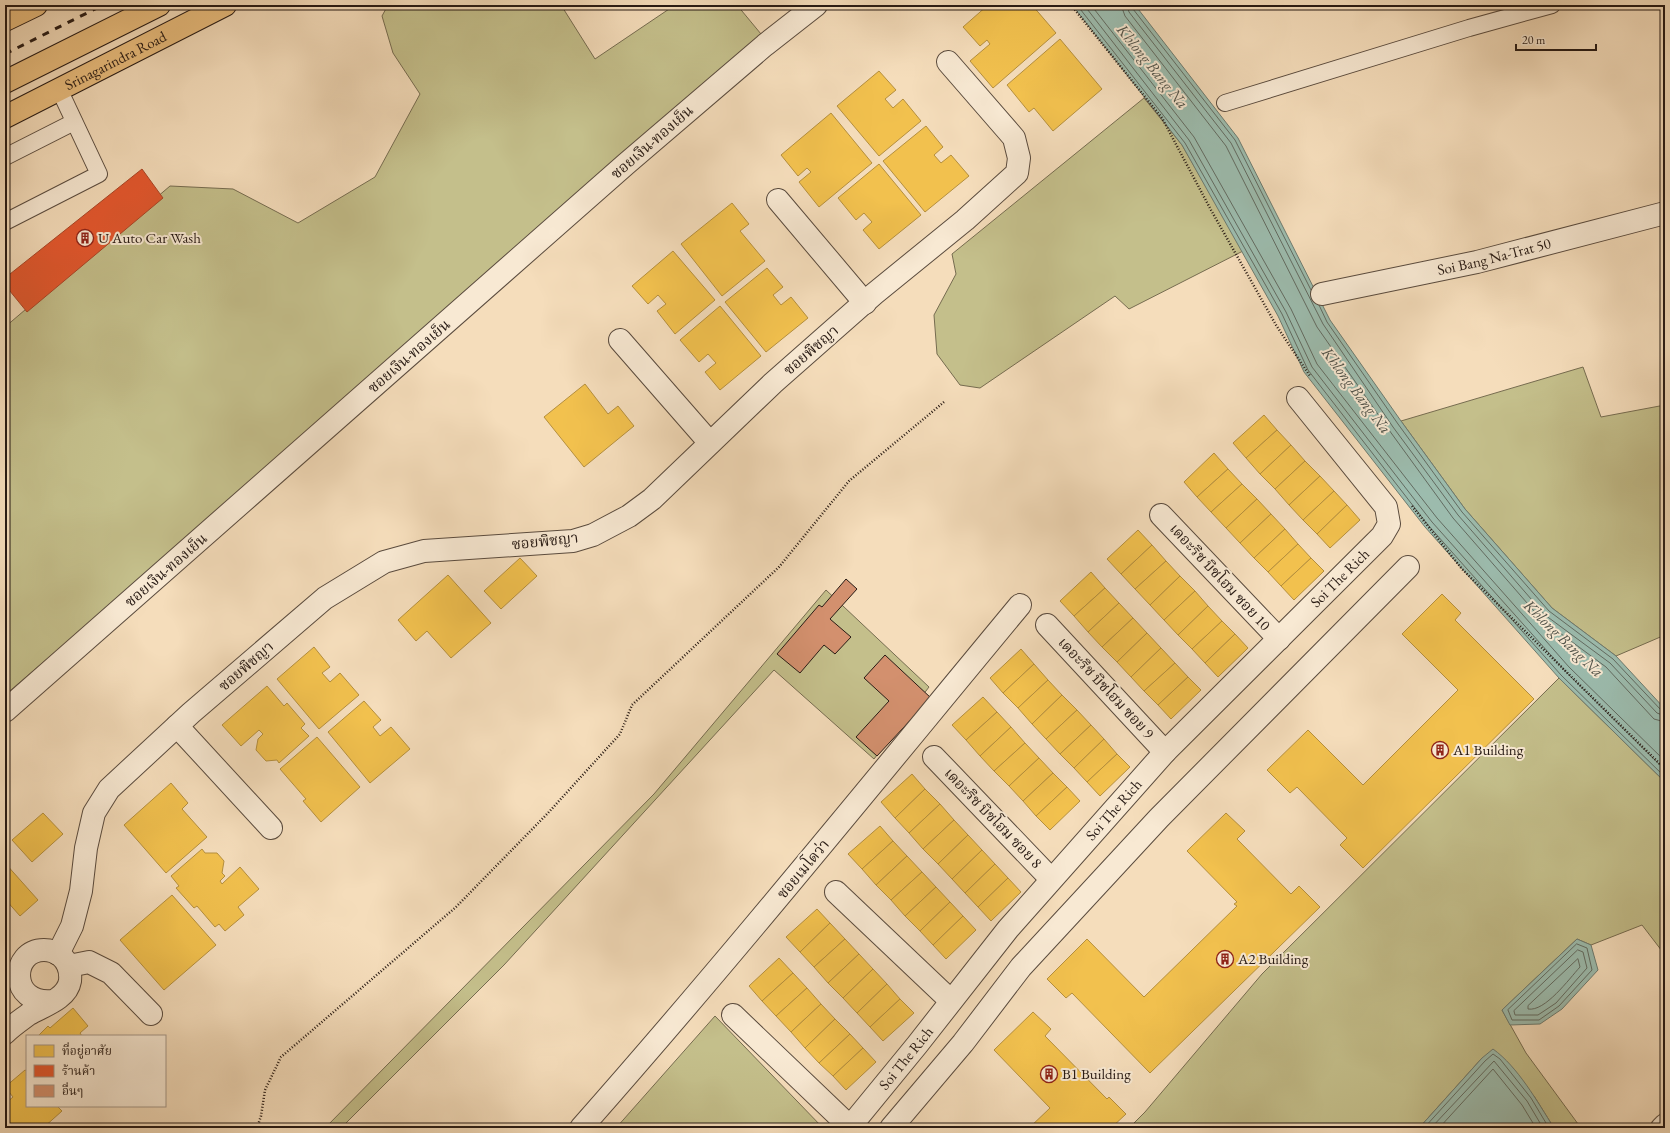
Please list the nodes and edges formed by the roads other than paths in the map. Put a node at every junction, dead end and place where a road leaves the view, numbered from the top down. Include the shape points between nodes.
1 (36, 5) edge
2 (159, 5) edge
3 (225, 5) edge
4 (816, 5) edge
5 (1552, 5) edge
6 (5, 20) edge
7 (948, 62) dead end
8 (5, 82) edge
9 (59, 89) junction
10 (1225, 103) dead end
11 (5, 117) edge
12 (74, 122) junction
13 (5, 157) edge
14 (778, 200) dead end
15 (1665, 213) edge
16 (5, 222) edge
17 (1322, 294) dead end
18 (865, 303) junction
19 (620, 340) dead end
20 (1298, 398) dead end
21 (710, 443) junction
22 (1161, 515) dead end
23 (1408, 567) dead end
24 (1020, 605) dead end
25 (1047, 625) dead end
26 (1279, 639) junction
27 (5, 710) edge
28 (177, 726) junction
29 (1165, 752) junction
30 (934, 758) dead end
31 (271, 828) dead end
32 (1052, 879) junction
33 (836, 892) dead end
34 (64, 960) junction
35 (21, 965) junction
36 (5, 992) edge
37 (52, 1001) junction
38 (951, 1001) junction
39 (151, 1014) dead end
40 (733, 1015) dead end
41 (5, 1033) edge
42 (1665, 1125) edge
43 (850, 1127) edge
44 (581, 1128) edge
45 (891, 1128) edge
46 (1662, 1128) edge

1 - 6 main road
2 - 8 main road, Srinagarindra Road
3 - 9 main road, Srinagarindra Road
4 - 27 street, ซอยเงิน-ทองเย็น via 765,45 626,164
5 - 10 lane
7 - 18 street, ซอยพิชญา via 1014,138 1019,158 1016,173 965,220
9 - 11 main road, Srinagarindra Road
9 - 12 lane
12 - 13 lane
12 - 16 lane via 99,174
14 - 18 street
15 - 17 street, Soi Bang Na-Trat 50 via 1477,262
18 - 21 street, ซอยพิชญา via 773,383
19 - 21 street
20 - 26 street, Soi The Rich via 1386,507 1389,524 1382,536
21 - 28 street, ซอยพิชญา via 652,499 629,516 593,535 573,541 424,551 384,562 325,598
22 - 26 street, เดอะริช บิซโฮม ซอย 10
23 - 45 street via 1159,818 1026,962
24 - 44 street, ซอยเมโดว่า via 808,864 662,1037
25 - 29 street, เดอะริช บิซโฮม ซอย 9
26 - 29 street, Soi The Rich
28 - 31 street
28 - 34 street, ซอยพิชญา via 109,789 94,813
29 - 32 street, Soi The Rich
30 - 32 street, เดอะริช บิซโฮม ซอย 8
32 - 38 street, Soi The Rich via 1008,929
33 - 38 street
34 - 35 street via 50,950 33,952
34 - 37 street, ซอยพิชญา via 71,975 68,988 60,998
34 - 39 street via 90,962 111,973
35 - 36 street
35 - 37 street via 19,981 28,996 43,1002
37 - 41 street, ซอยพิชญา
38 - 43 street, Soi The Rich
40 - 43 street
42 - 46 street

